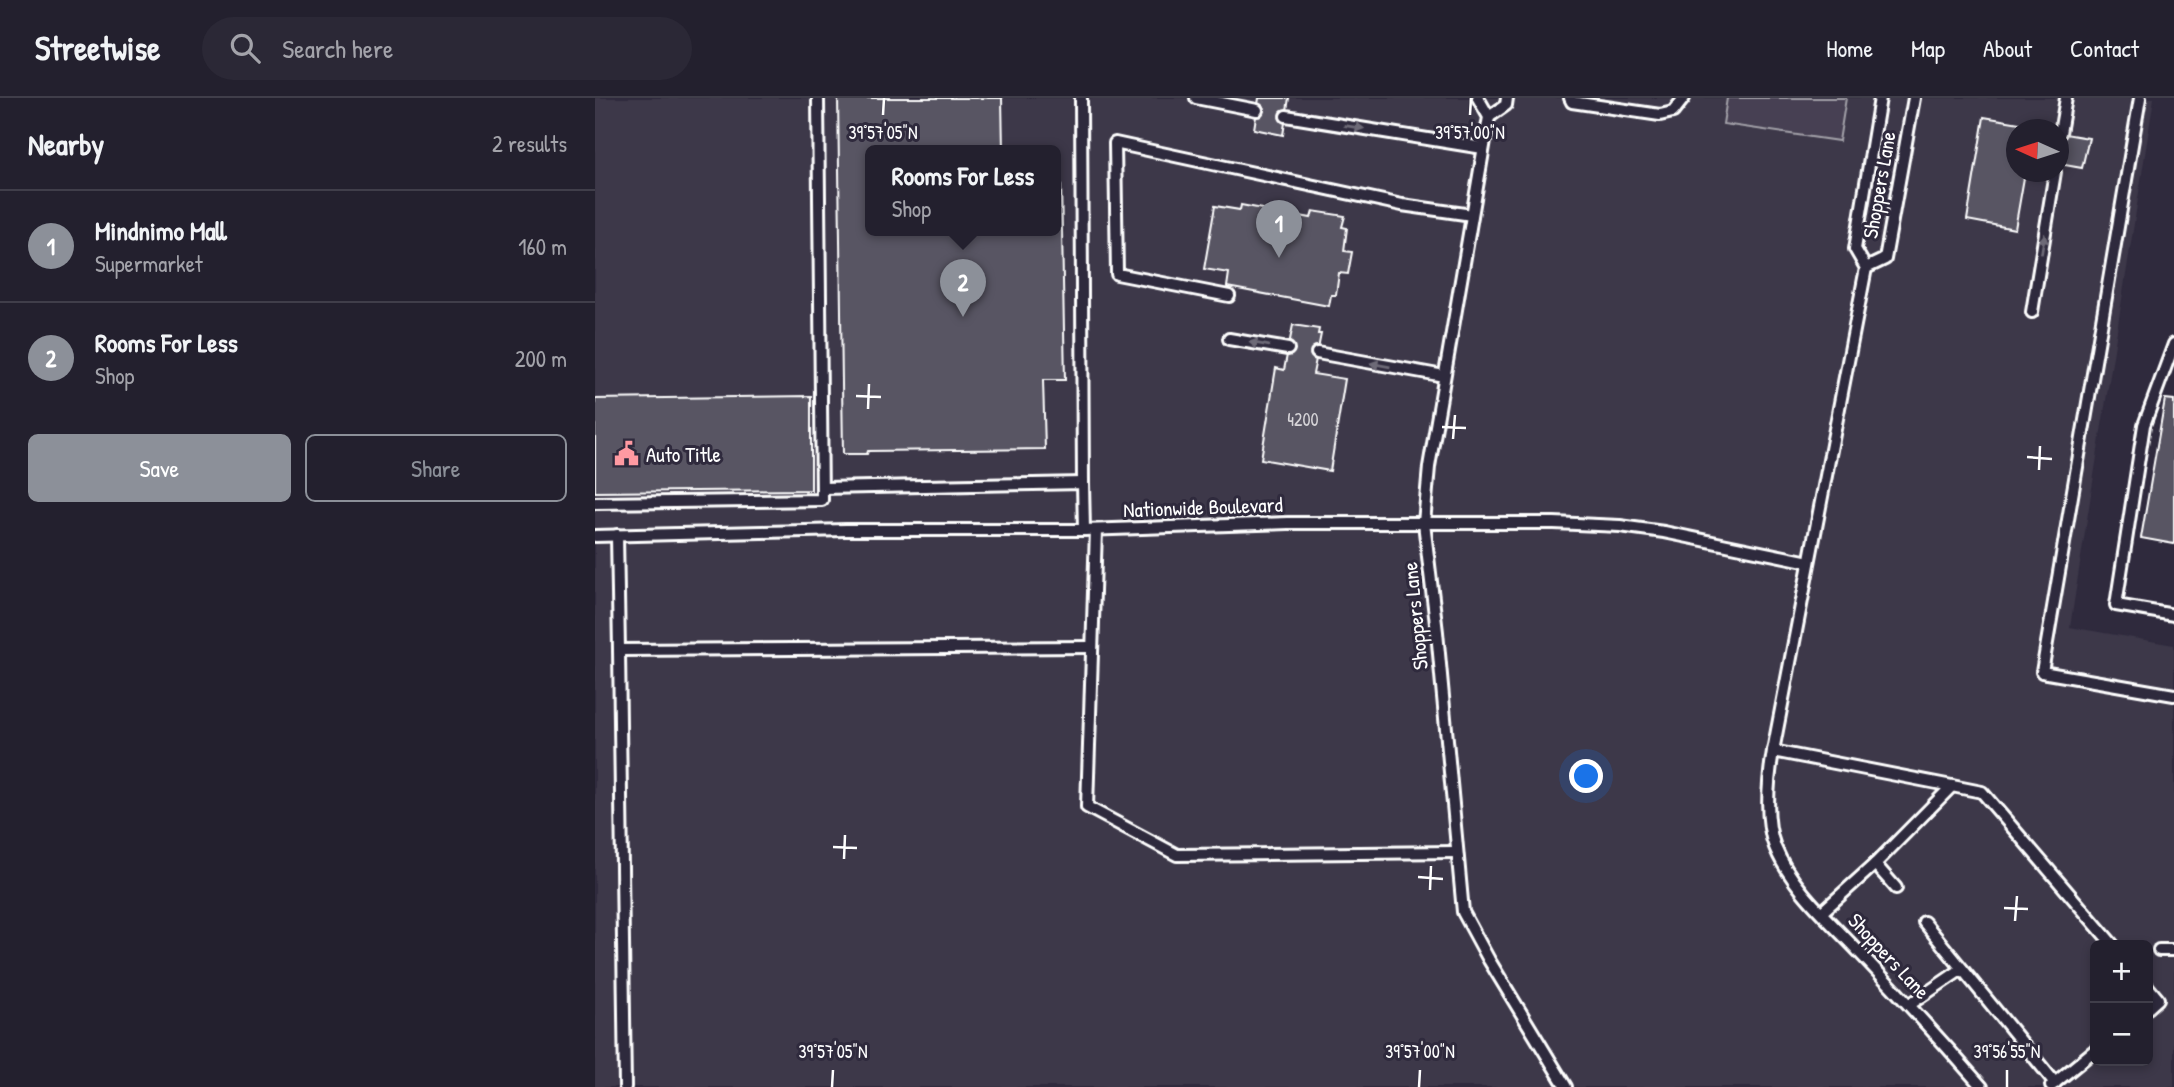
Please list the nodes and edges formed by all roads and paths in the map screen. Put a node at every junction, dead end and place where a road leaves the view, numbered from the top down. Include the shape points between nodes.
1 (818, 98) edge
2 (1081, 98) edge
3 (1196, 98) edge
4 (1478, 98) edge
5 (1507, 98) edge
6 (1570, 98) edge
7 (1684, 98) edge
8 (1880, 98) edge
9 (1914, 98) edge
10 (2066, 98) edge
11 (2140, 98) edge
12 (1258, 110) dead end
13 (1286, 116) dead end
14 (1489, 117) junction
15 (2062, 119) edge
16 (1483, 148) junction
17 (2053, 182) edge
18 (1472, 215) junction
19 (1866, 268) junction
20 (1229, 296) dead end
21 (2032, 312) dead end
22 (1229, 339) dead end
23 (2174, 344) edge
24 (1289, 349) dead end
25 (1317, 353) dead end
26 (1444, 376) junction
27 (1083, 483) junction
28 (822, 488) junction
29 (595, 503) edge
30 (1424, 523) junction
31 (1090, 530) junction
32 (617, 535) junction
33 (595, 536) edge
34 (1809, 562) junction
35 (2174, 615) edge
36 (1092, 648) junction
37 (619, 650) junction
38 (2174, 695) edge
39 (1773, 751) junction
40 (1952, 786) junction
41 (1456, 852) junction
42 (1875, 864) junction
43 (1896, 888) dead end
44 (1822, 912) junction
45 (1924, 922) dead end
46 (2109, 940) edge
47 (2159, 950) dead end
48 (2174, 950) edge
49 (1962, 969) junction
50 (1909, 1005) junction
51 (2090, 1054) edge
52 (2052, 1085) edge
53 (625, 1087) edge
54 (1566, 1087) edge
55 (1982, 1087) edge

1 - 28 lane
2 - 27 lane
3 - 12 lane
4 - 14 lane
5 - 14 lane via 1506,105
6 - 7 lane via 1572,102 1660,115 1672,112
8 - 19 lane, Shoppers Lane via 1855,250
9 - 19 lane, Shoppers Lane via 1885,259
10 - 15 lane
11 - 38 lane via 2042,671
13 -> 16 lane
14 - 16 lane, Shoppers Lane
16 - 18 lane, Shoppers Lane
21 -> 17 lane
18 - 20 lane via 1402,205 1115,143 1117,274
18 - 26 lane, Shoppers Lane
19 - 34 lane, Shoppers Lane
24 -> 22 lane
23 - 35 lane via 2144,425 2116,605
26 -> 25 lane
26 - 30 lane, Shoppers Lane
27 - 28 lane
27 - 31 lane
28 - 29 lane via 822,500
30 - 31 lane, Nationwide Boulevard
30 - 34 lane, Nationwide Boulevard via 1620,526
30 - 41 lane, Shoppers Lane
31 - 32 lane, Nationwide Boulevard
31 - 36 lane
32 - 33 lane, Nationwide Boulevard
32 - 37 lane
34 - 39 lane, Shoppers Lane
36 - 37 lane
36 - 41 lane via 1087,807 1177,855
37 - 53 lane
39 - 40 lane
39 - 44 lane, Shoppers Lane via 1768,799 1775,847 1797,886
40 - 42 lane
40 - 46 lane via 1982,792
41 - 54 lane, Shoppers Lane via 1463,912
42 - 43 lane
42 - 44 lane
44 - 50 lane, Shoppers Lane
45 - 49 lane
47 - 48 lane
49 - 50 lane
49 - 52 lane
50 - 55 lane, Shoppers Lane
51 - 52 lane

